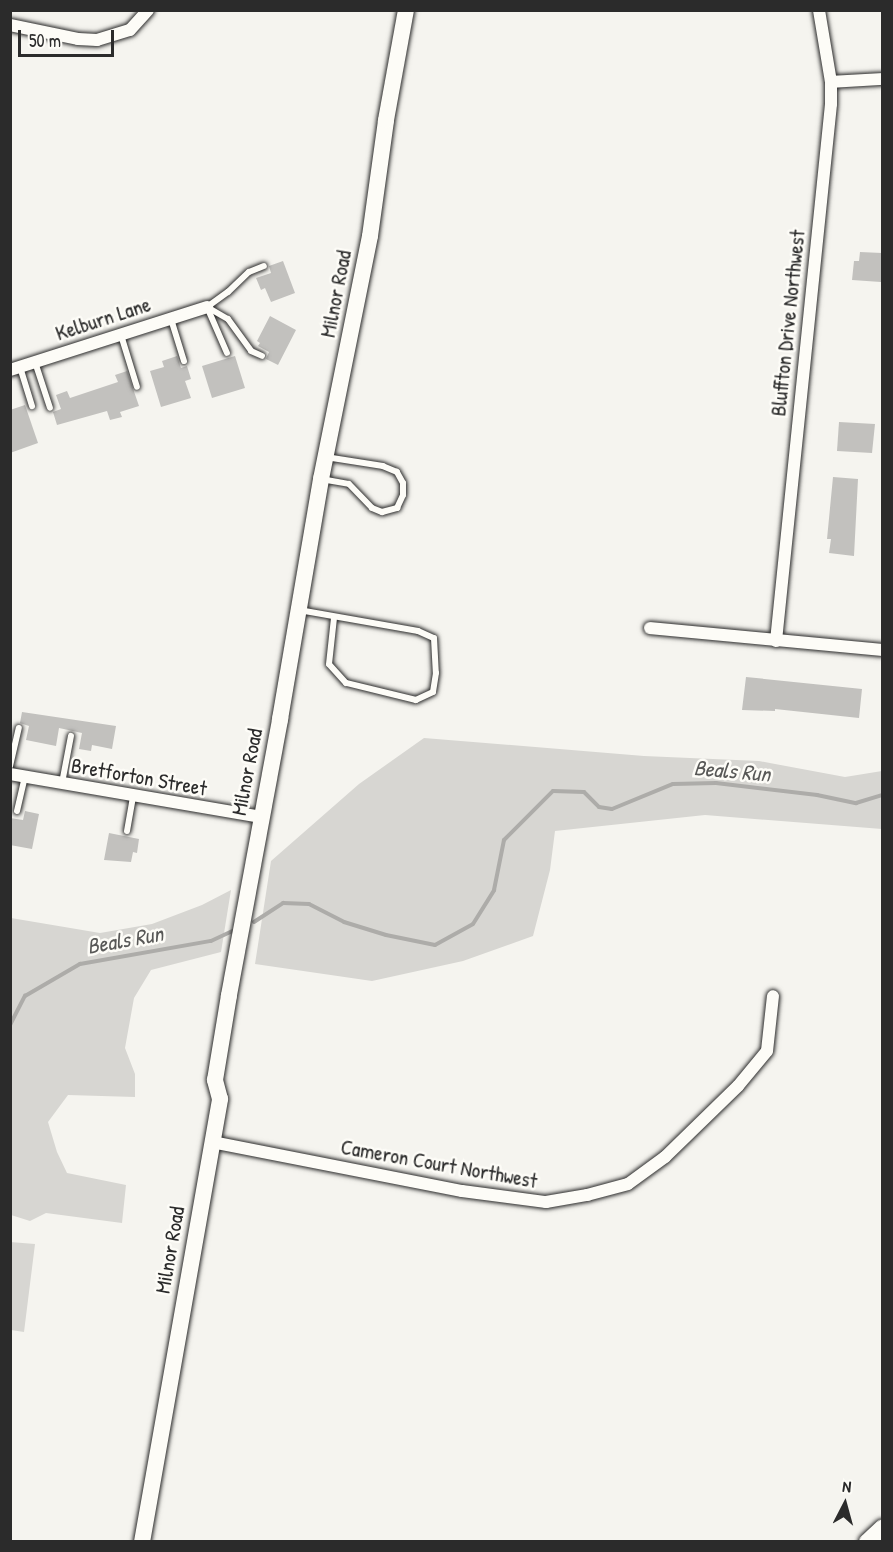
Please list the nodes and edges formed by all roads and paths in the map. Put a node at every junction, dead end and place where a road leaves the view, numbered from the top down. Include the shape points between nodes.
1 (148, 10) edge
2 (406, 10) edge
3 (819, 10) edge
4 (10, 25) edge
5 (882, 79) edge
6 (831, 82) junction
7 (264, 266) dead end
8 (207, 306) junction
9 (171, 318) junction
10 (121, 334) junction
11 (226, 353) dead end
12 (262, 356) dead end
13 (184, 361) dead end
14 (35, 362) junction
15 (15, 368) edge
16 (137, 387) dead end
17 (32, 406) dead end
18 (50, 408) dead end
19 (326, 457) junction
20 (321, 479) junction
21 (298, 610) junction
22 (334, 618) junction
23 (650, 628) dead end
24 (776, 641) junction
25 (882, 650) edge
26 (18, 728) dead end
27 (71, 736) dead end
28 (10, 766) edge
29 (10, 774) edge
30 (25, 777) junction
31 (62, 783) junction
32 (133, 796) junction
33 (17, 811) dead end
34 (261, 817) junction
35 (127, 831) dead end
36 (773, 996) dead end
37 (212, 1142) junction
38 (882, 1528) edge
39 (142, 1542) edge
40 (867, 1542) edge

1 - 4 street via 130,30 97,40
2 - 19 main road, Milnor Road via 370,232
3 - 6 street, Bluffton Drive Northwest
5 - 6 street
6 - 24 street, Bluffton Drive Northwest
7 - 8 lane via 249,272
8 - 9 street, Kelburn Lane
8 - 11 lane
8 - 12 lane via 228,320 251,351
9 - 10 street, Kelburn Lane
9 - 13 lane
10 - 14 street, Kelburn Lane
10 - 16 lane
14 - 15 street, Kelburn Lane
14 - 18 lane
15 - 17 lane
19 - 20 main road, Milnor Road
19 - 20 lane via 397,472 404,483 403,495 398,508 382,512 372,508 349,484
20 - 21 main road, Milnor Road
21 - 22 lane
21 - 34 main road, Milnor Road
22 - 22 lane via 418,631 434,638 433,692 416,700 346,683 329,664
23 - 24 street
24 - 25 street
26 - 28 lane
27 - 31 lane
29 - 30 street, Bretforton Street
30 - 31 street, Bretforton Street
30 - 33 lane
31 - 32 street, Bretforton Street
32 - 34 street, Bretforton Street
32 - 35 lane
34 - 37 main road, Milnor Road via 215,1080 220,1099
36 - 37 street, Cameron Court Northwest via 766,1051 738,1086 665,1157 628,1184 546,1202 462,1191
37 - 39 main road, Milnor Road
38 - 40 main road

